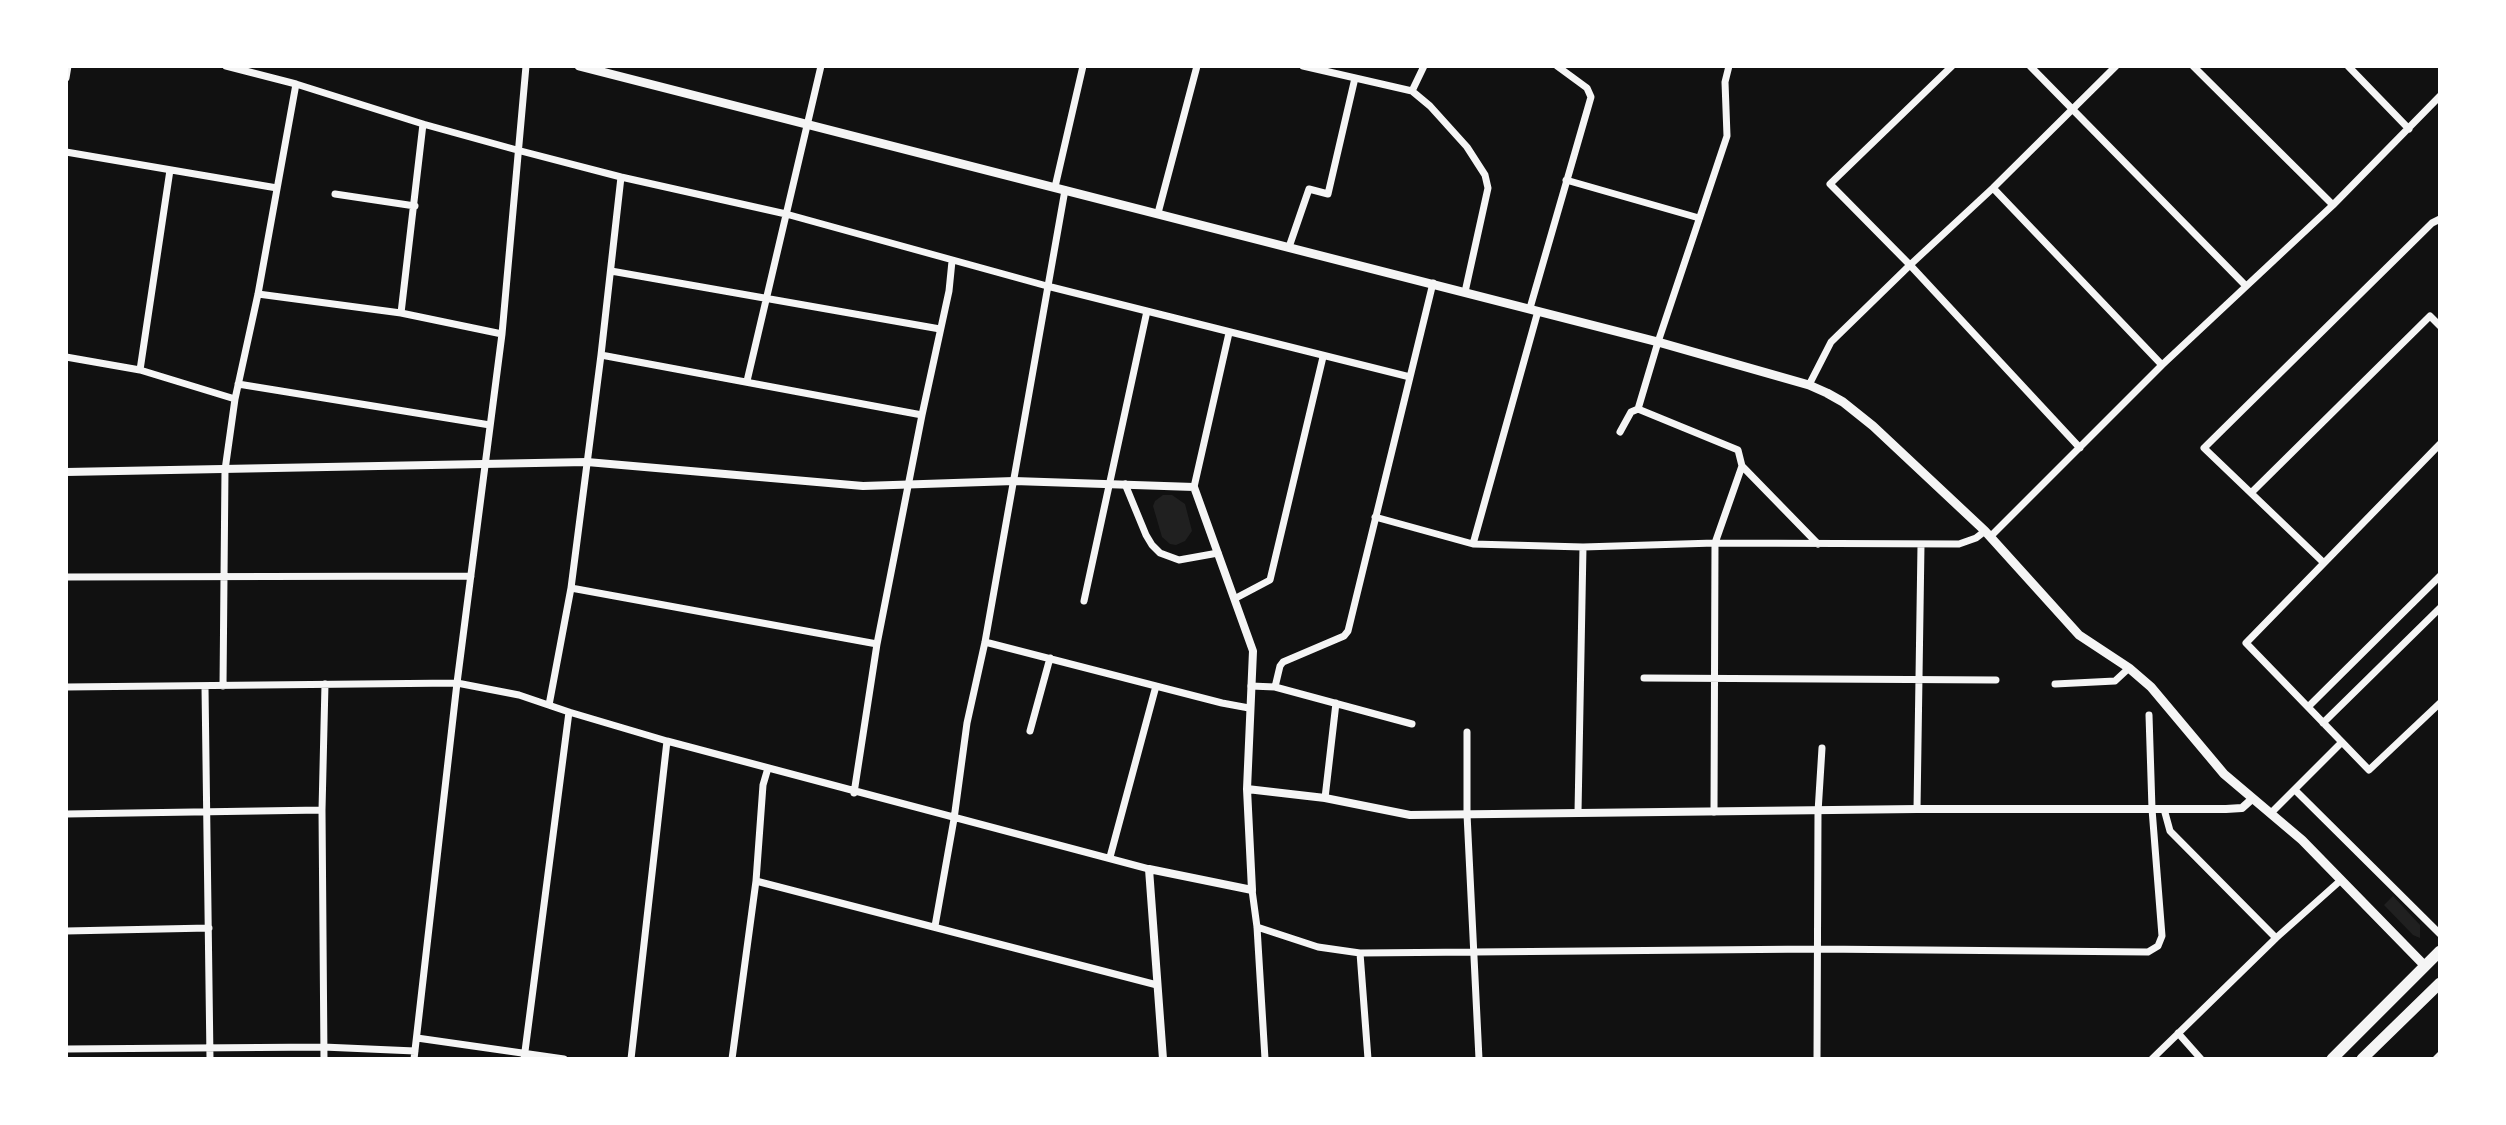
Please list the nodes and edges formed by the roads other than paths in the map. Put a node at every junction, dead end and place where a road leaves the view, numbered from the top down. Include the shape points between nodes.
1 (68, 66) edge
2 (226, 66) edge
3 (526, 66) edge
4 (579, 66) edge
5 (821, 66) edge
6 (1082, 66) edge
7 (1197, 66) edge
8 (1303, 66) edge
9 (1424, 66) edge
10 (1557, 66) edge
11 (1729, 66) edge
12 (1952, 66) edge
13 (2030, 66) edge
14 (2116, 66) edge
15 (2193, 66) edge
16 (2348, 66) edge
17 (1318, 67) edge
18 (66, 78) edge
19 (1355, 78) junction
20 (296, 84) junction
21 (1412, 91) junction
22 (2440, 96) edge
23 (2072, 109) junction
24 (806, 123) junction
25 (423, 124) junction
26 (2409, 129) junction
27 (517, 150) junction
28 (66, 152) edge
29 (170, 170) junction
30 (621, 177) junction
31 (1566, 180) junction
32 (277, 188) junction
33 (1060, 188) junction
34 (1993, 188) junction
35 (335, 194) dead end
36 (2333, 205) junction
37 (415, 206) junction
38 (1158, 213) junction
39 (786, 214) junction
40 (1699, 218) junction
41 (2440, 219) edge
42 (1289, 247) junction
43 (952, 261) junction
44 (1910, 265) junction
45 (611, 271) junction
46 (1433, 283) junction
47 (1047, 286) junction
48 (2246, 286) junction
49 (1465, 292) junction
50 (258, 294) junction
51 (767, 300) junction
52 (1534, 310) junction
53 (1147, 311) junction
54 (401, 313) junction
55 (2440, 326) edge
56 (940, 329) junction
57 (1229, 333) junction
58 (502, 334) junction
59 (1658, 342) junction
60 (601, 355) junction
61 (66, 357) edge
62 (1323, 357) junction
63 (2162, 365) junction
64 (140, 370) junction
65 (1410, 377) junction
66 (747, 381) junction
67 (238, 384) junction
68 (1809, 385) junction
69 (235, 399) junction
70 (1638, 409) junction
71 (922, 415) junction
72 (490, 425) junction
73 (1620, 432) dead end
74 (2440, 444) edge
75 (2080, 448) junction
76 (486, 462) junction
77 (587, 462) junction
78 (1742, 466) junction
79 (225, 470) junction
80 (66, 472) edge
81 (1014, 481) junction
82 (1109, 483) junction
83 (910, 484) junction
84 (1125, 484) junction
85 (1194, 487) junction
86 (2251, 493) junction
87 (1375, 517) junction
88 (1988, 534) junction
89 (1715, 543) junction
90 (1473, 544) junction
91 (1818, 544) junction
92 (1921, 545) junction
93 (1583, 547) junction
94 (1218, 553) junction
95 (2324, 563) junction
96 (471, 576) junction
97 (2440, 576) edge
98 (66, 577) edge
99 (223, 577) junction
100 (571, 588) junction
101 (1236, 598) junction
102 (1084, 601) dead end
103 (2440, 608) edge
104 (985, 642) junction
105 (877, 644) junction
106 (1050, 658) junction
107 (2129, 668) junction
108 (1644, 678) dead end
109 (1713, 678) junction
110 (1919, 680) junction
111 (1996, 680) dead end
112 (457, 683) junction
113 (325, 684) junction
114 (2055, 684) dead end
115 (223, 686) junction
116 (1156, 686) junction
117 (1251, 686) junction
118 (66, 687) edge
119 (205, 687) junction
120 (1275, 687) junction
121 (1336, 703) junction
122 (2440, 703) edge
123 (549, 705) junction
124 (2308, 707) junction
125 (1249, 708) junction
126 (569, 712) junction
127 (2149, 715) dead end
128 (2323, 723) junction
129 (1412, 724) dead end
130 (1030, 731) dead end
131 (1467, 732) dead end
132 (667, 741) junction
133 (2342, 742) junction
134 (1822, 748) dead end
135 (768, 768) junction
136 (1247, 789) junction
137 (2295, 790) junction
138 (854, 793) junction
139 (1325, 798) junction
140 (2252, 799) junction
141 (1917, 809) junction
142 (2152, 809) junction
143 (2164, 809) junction
144 (322, 810) junction
145 (1578, 812) junction
146 (1714, 812) junction
147 (1818, 812) junction
148 (208, 813) junction
149 (2271, 813) junction
150 (66, 814) edge
151 (1467, 814) junction
152 (954, 819) junction
153 (1110, 857) junction
154 (1149, 869) junction
155 (2341, 880) junction
156 (756, 881) junction
157 (1252, 890) junction
158 (935, 926) junction
159 (1257, 927) junction
160 (209, 928) junction
161 (66, 931) edge
162 (2440, 934) edge
163 (2276, 938) junction
164 (1816, 949) junction
165 (1474, 951) junction
166 (2440, 951) edge
167 (1360, 953) junction
168 (2425, 966) junction
169 (2440, 983) edge
170 (1157, 985) junction
171 (2178, 1033) junction
172 (417, 1038) junction
173 (323, 1047) junction
174 (66, 1049) edge
175 (210, 1049) junction
176 (415, 1055) edge
177 (524, 1056) edge
178 (210, 1059) edge
179 (324, 1059) edge
180 (564, 1059) edge
181 (631, 1059) edge
182 (732, 1059) edge
183 (1163, 1059) edge
184 (1265, 1059) edge
185 (1368, 1059) edge
186 (1479, 1059) edge
187 (1817, 1059) edge
188 (2152, 1059) edge
189 (2201, 1059) edge
190 (2332, 1059) edge
191 (2362, 1059) edge

1 - 18 street
2 - 20 street
3 - 27 street
4 - 24 main road
5 - 24 street
6 - 33 street
7 - 38 street
8 - 17 street
9 - 21 street
10 - 31 street via 1591,97
11 - 40 street via 1727,136
12 - 44 street via 1830,184
13 - 23 street
14 - 23 street
15 - 36 street
16 - 26 street
17 - 19 street
19 - 21 street
19 - 42 street via 1328,194 1309,189
20 - 25 street
20 - 32 street
21 - 49 street via 1453,130 1485,175 1488,188
22 - 26 street
23 - 34 street
23 - 48 street
24 - 33 main road
24 - 39 street
25 - 27 street
25 - 37 street
26 - 36 street
27 - 30 street
27 - 58 street
28 - 29 street
29 - 32 street
29 - 64 street
30 - 39 street
30 - 45 street
31 - 40 street
31 - 52 street
32 - 50 street
33 - 38 main road
33 - 47 street
34 - 44 street
34 - 63 street
35 - 37 street
36 - 48 street
37 - 54 street
38 - 42 main road
39 - 43 street
39 - 51 street
40 - 59 street
41 - 86 street via 2204,448
42 - 46 main road
43 - 47 street
43 - 56 street
44 - 68 street via 1831,342
44 - 75 street
45 - 51 street
45 - 60 street
46 - 49 main road
46 - 65 street
47 - 53 street
47 - 81 street
48 - 63 street
49 - 52 main road
50 - 54 street
50 - 67 street
51 - 56 street
51 - 66 street
52 - 59 main road
52 - 90 street
53 - 57 street
53 - 82 street
54 - 58 street
55 - 86 street via 2430,316
56 - 71 street
57 - 62 street
57 - 85 street
58 - 72 street
59 - 68 main road
59 - 70 street
60 - 66 street
60 - 77 street
61 - 64 street
62 - 65 street
62 - 101 street via 1270,580
63 - 75 street
64 - 69 street
65 - 87 street
66 - 71 street
67 - 69 street
67 - 72 street
68 - 88 main road via 1866,420
69 - 79 street
70 - 73 street
70 - 78 street via 1738,450
71 - 83 street
72 - 76 street
74 - 95 street
75 - 88 street
76 - 77 street
76 - 79 street
76 - 96 street
77 - 83 street via 863,486
77 - 100 street
78 - 89 street
78 - 91 street
79 - 80 street
79 - 99 street
81 - 82 street
81 - 83 street
81 - 104 street
82 - 84 street
82 - 102 street
83 - 105 street
84 - 85 street
84 - 94 street via 1146,535 1160,553 1179,560
85 - 94 street
86 - 95 street
87 - 90 street
87 - 120 street via 1348,631 1283,662
88 - 92 street via 1959,544
88 - 107 main road via 2079,635
89 - 91 street
89 - 93 street
89 - 109 street
90 - 93 street
91 - 92 street
92 - 110 street
93 - 145 street
94 - 101 street
95 - 124 street via 2246,643
96 - 99 street
96 - 112 street
97 - 124 street
98 - 99 street
99 - 115 street
100 - 105 street
100 - 123 street
101 - 117 street via 1253,651
103 - 128 street
104 - 106 street
104 - 152 street
105 - 138 street
106 - 116 street
106 - 130 street
107 - 114 street via 2115,681
107 - 140 main road
108 - 109 street
109 - 110 street
109 - 146 street
110 - 111 street
110 - 141 street
112 - 113 street
112 - 123 street
112 - 172 street
113 - 115 street
113 - 144 street
115 - 119 street
116 - 125 street
116 - 153 street
117 - 120 street
117 - 125 street
118 - 119 street
119 - 148 street
120 - 121 street
121 - 129 street
121 - 139 street
122 - 133 street via 2369,770
123 - 126 street
124 - 128 street
125 - 136 street
126 - 132 street
126 - 177 street
127 - 142 street
128 - 133 street
131 - 151 street
132 - 135 street
132 - 181 street
133 - 137 street
134 - 147 street
135 - 138 street
135 - 156 street
136 - 139 street
136 - 157 street
137 - 149 street
137 - 162 street
138 - 152 street
139 - 151 street via 1410,815
140 - 143 street via 2242,808
140 - 149 main road
141 - 142 street
141 - 147 street
142 - 143 street
142 - 164 street via 2162,936 2148,952
143 - 163 street via 2170,831
144 - 148 street
144 - 173 street
145 - 146 street
145 - 151 street
146 - 147 street
147 - 164 street
148 - 150 street
148 - 160 street
149 - 155 main road
151 - 165 street
152 - 153 street
152 - 158 street
153 - 154 street
154 - 157 street
154 - 170 street
155 - 163 street
155 - 168 main road
156 - 158 street
156 - 182 street
157 - 159 street
158 - 170 street
159 - 167 street via 1308,945
159 - 184 street
160 - 161 street
160 - 175 street
163 - 171 street
164 - 165 street
164 - 187 street
165 - 167 street
165 - 186 street
166 - 168 highway
167 - 185 street
168 - 190 highway
169 - 191 highway
170 - 183 street
171 - 188 street
171 - 189 street
172 - 176 street
172 - 177 street
173 - 175 street
173 - 176 street
173 - 179 street
174 - 175 street
175 - 178 street
177 - 180 street

